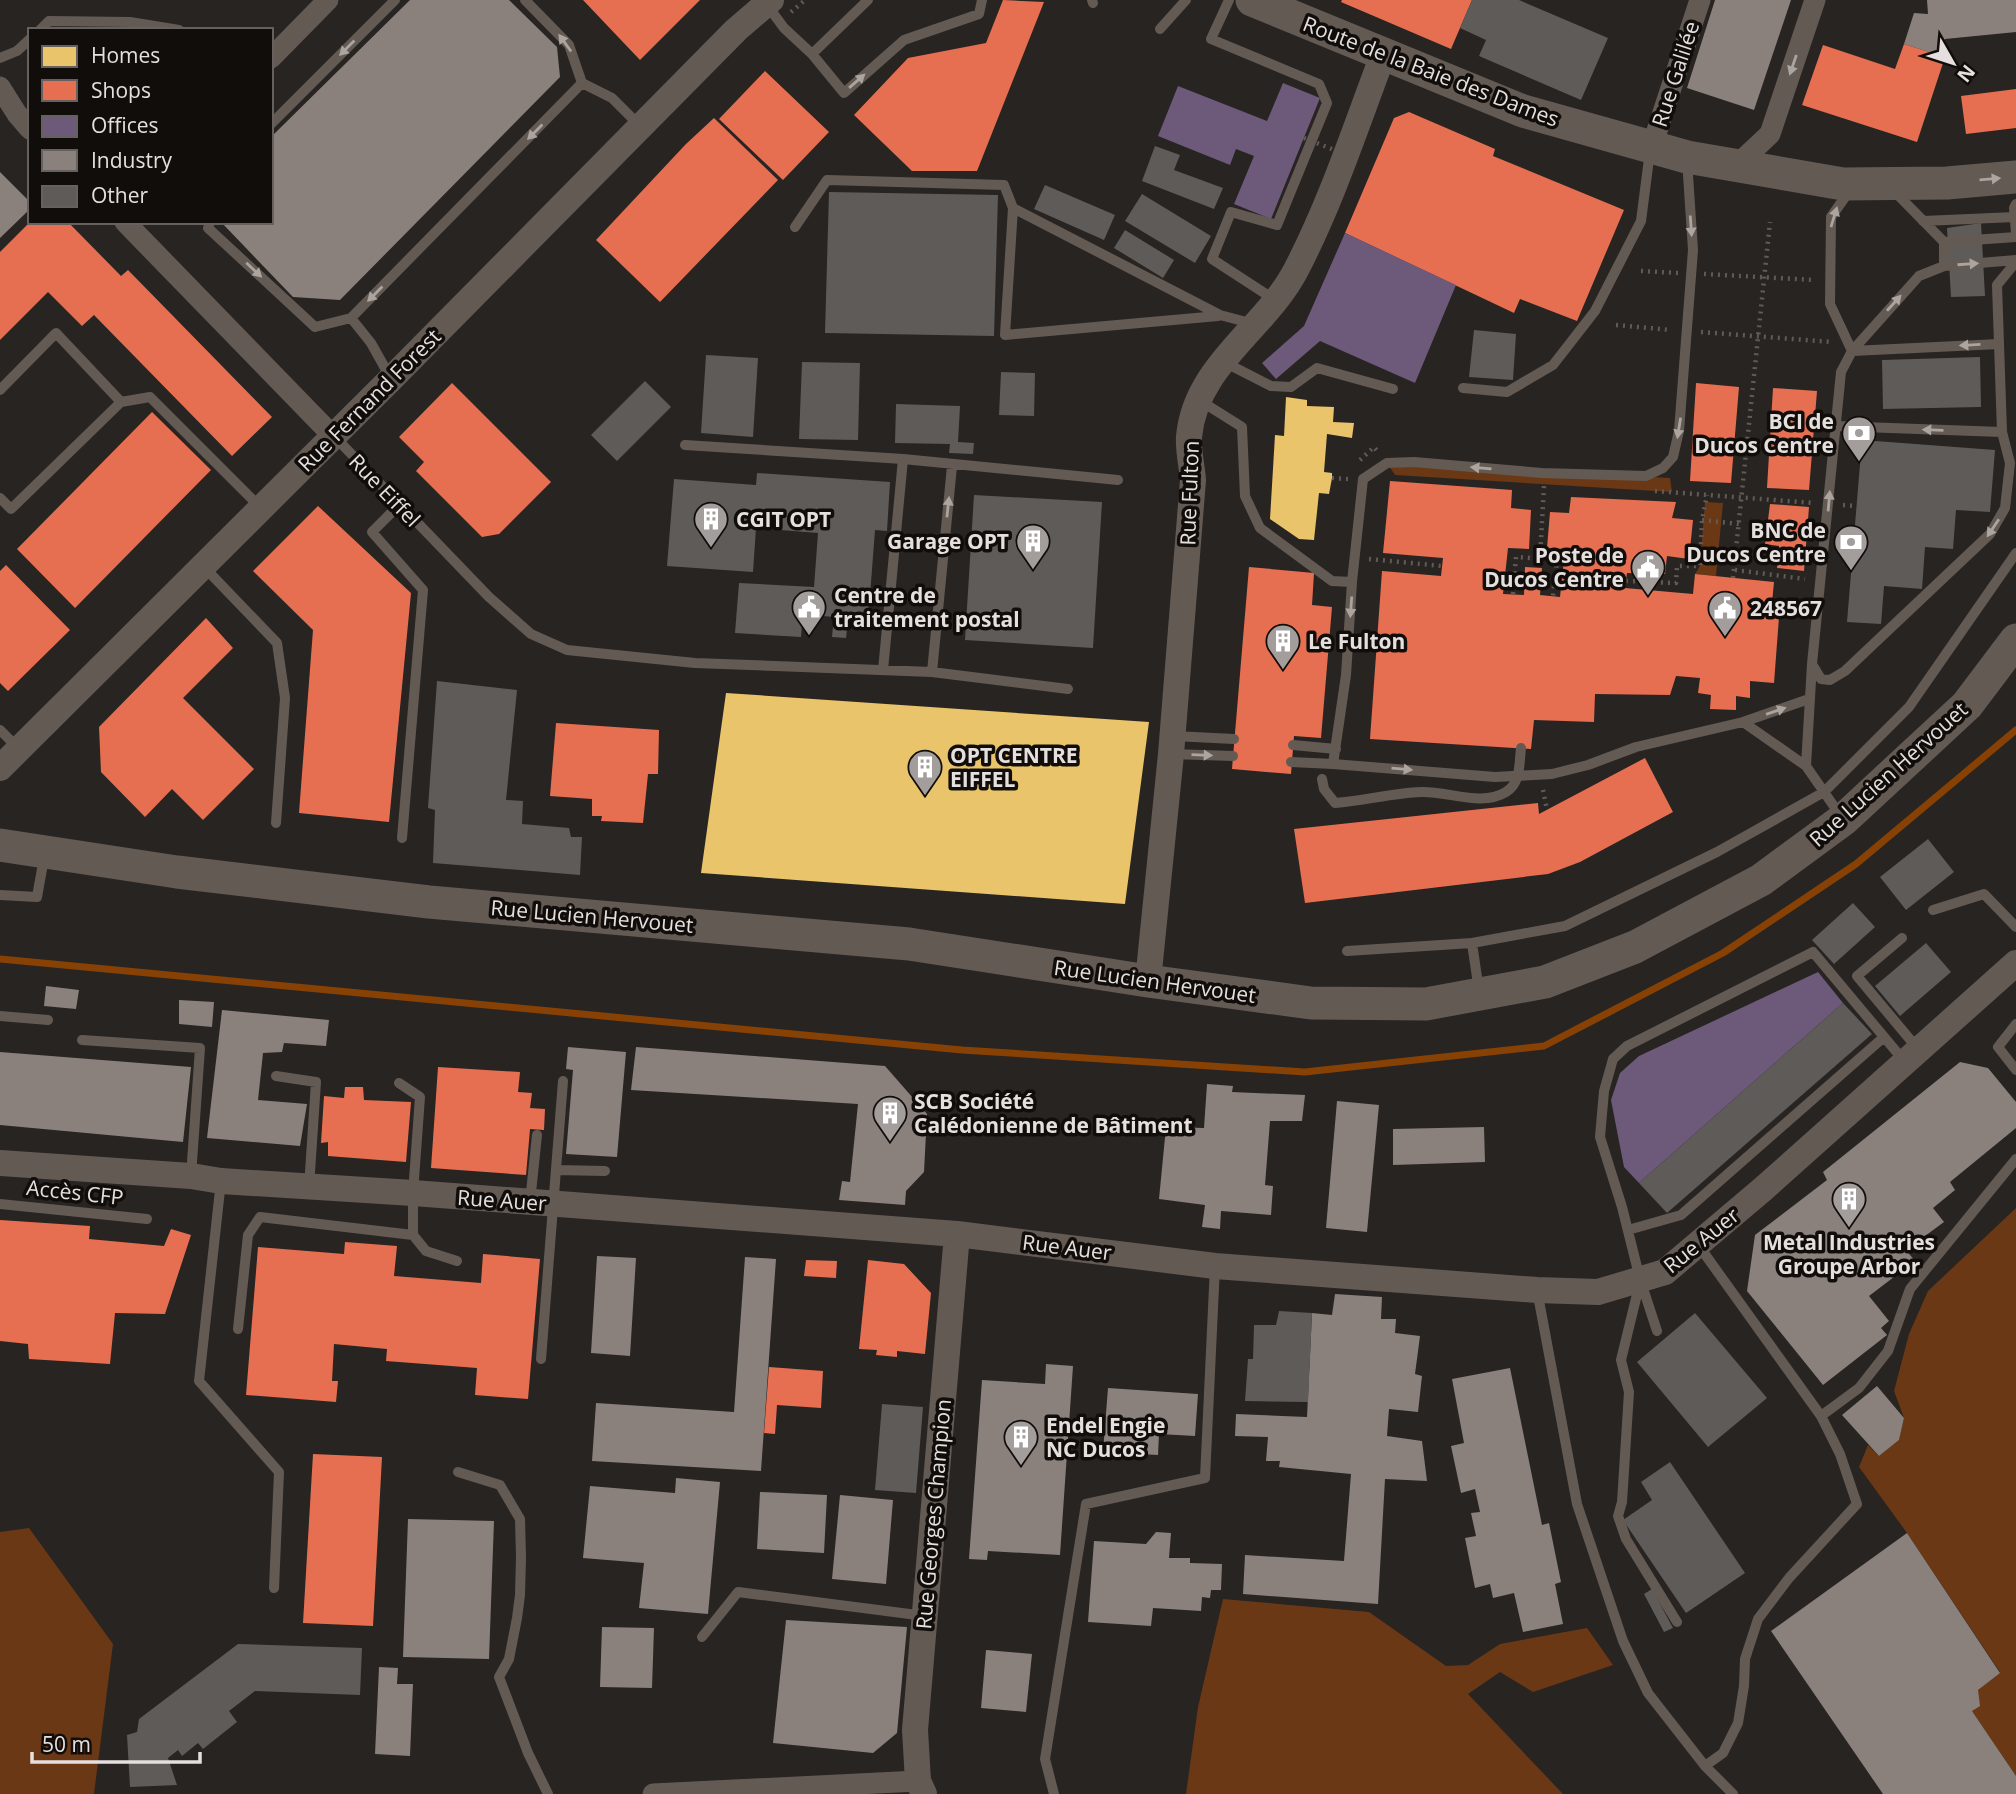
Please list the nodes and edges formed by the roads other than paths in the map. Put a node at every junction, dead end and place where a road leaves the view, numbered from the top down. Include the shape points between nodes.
1 (328, 0) edge
2 (395, 0) edge
3 (525, 0) edge
4 (868, 0) edge
5 (982, 0) edge
6 (1186, 0) edge
7 (1229, 0) edge
8 (1252, 0) edge
9 (1700, 0) edge
10 (1815, 0) edge
11 (766, 1) edge
12 (42, 28) edge
13 (168, 28) edge
14 (1160, 29) dead end
15 (28, 41) edge
16 (812, 54) junction
17 (1383, 55) junction
18 (273, 56) edge
19 (0, 58) edge
20 (582, 83) junction
21 (0, 87) edge
22 (273, 122) edge
23 (640, 126) junction
24 (28, 127) edge
25 (1651, 149) junction
26 (2016, 154) edge
27 (1687, 158) junction
28 (1736, 166) junction
29 (1776, 172) junction
30 (2016, 177) edge
31 (1872, 183) junction
32 (2016, 204) edge
33 (1013, 208) junction
34 (2015, 217) edge
35 (1923, 221) junction
36 (127, 224) edge
37 (209, 224) edge
38 (795, 227) dead end
39 (2016, 235) edge
40 (1944, 242) junction
41 (2016, 261) edge
42 (1944, 266) junction
43 (1275, 300) junction
44 (1220, 316) junction
45 (351, 318) junction
46 (1257, 325) junction
47 (1998, 344) junction
48 (1852, 351) junction
49 (1222, 361) junction
50 (391, 379) junction
51 (1463, 388) dead end
52 (1393, 389) dead end
53 (0, 390) edge
54 (1199, 400) junction
55 (121, 402) junction
56 (1835, 426) junction
57 (2002, 432) junction
58 (332, 435) junction
59 (685, 445) dead end
60 (903, 459) junction
61 (2013, 463) edge
62 (952, 466) junction
63 (1118, 480) dead end
64 (0, 498) edge
65 (400, 504) junction
66 (261, 508) junction
67 (2016, 553) edge
68 (202, 565) junction
69 (1352, 582) junction
70 (2016, 640) edge
71 (1812, 664) junction
72 (883, 670) junction
73 (932, 672) junction
74 (1068, 689) dead end
75 (1809, 699) junction
76 (1743, 722) junction
77 (0, 730) edge
78 (1234, 739) dead end
79 (1172, 745) junction
80 (1293, 745) dead end
81 (1521, 748) dead end
82 (19, 749) junction
83 (1336, 749) junction
84 (1233, 756) dead end
85 (1292, 762) dead end
86 (1333, 764) junction
87 (1806, 766) junction
88 (0, 768) edge
89 (1824, 792) junction
90 (1844, 819) junction
91 (276, 823) dead end
92 (402, 838) dead end
93 (0, 845) edge
94 (0, 867) edge
95 (41, 869) junction
96 (177, 872) junction
97 (0, 895) edge
98 (1933, 910) dead end
99 (2016, 927) edge
100 (1902, 937) dead end
101 (1472, 943) junction
102 (1348, 951) dead end
103 (2016, 963) edge
104 (1148, 981) junction
105 (1480, 994) junction
106 (0, 1016) edge
107 (48, 1020) dead end
108 (2016, 1024) edge
109 (1884, 1037) junction
110 (82, 1040) dead end
111 (1911, 1056) junction
112 (2016, 1070) edge
113 (276, 1076) dead end
114 (562, 1082) dead end
115 (399, 1083) dead end
116 (537, 1135) dead end
117 (2016, 1160) edge
118 (0, 1163) edge
119 (556, 1170) junction
120 (605, 1171) dead end
121 (191, 1176) junction
122 (220, 1181) junction
123 (309, 1187) junction
124 (413, 1193) junction
125 (542, 1203) junction
126 (0, 1204) edge
127 (147, 1219) dead end
128 (1628, 1230) junction
129 (957, 1234) junction
130 (413, 1235) junction
131 (1698, 1244) junction
132 (457, 1261) dead end
133 (1215, 1266) junction
134 (1640, 1279) junction
135 (1537, 1290) junction
136 (238, 1328) dead end
137 (1657, 1331) dead end
138 (541, 1359) dead end
139 (1821, 1416) junction
140 (458, 1472) dead end
141 (274, 1588) dead end
142 (925, 1616) junction
143 (1677, 1622) dead end
144 (702, 1637) dead end
145 (1705, 1766) junction
146 (918, 1789) edge
147 (802, 1791) edge
148 (548, 1794) edge
149 (653, 1794) edge
150 (1054, 1794) edge
151 (1733, 1794) edge

1 - 18 street
2 -> 22 lane
20 -> 3 lane via 569,45
4 - 16 lane
16 -> 5 lane via 844,93 904,40 979,14
6 - 14 lane
7 - 43 lane via 1211,39 1319,83 1327,103 1277,225 1231,212 1212,259
8 - 17 main road, Route de la Baie des Dames
9 - 25 street, Rue Galilée
10 -> 28 street via 1770,134
11 - 16 lane via 784,28
11 - 23 street, Rue Fernand Forest
12 - 13 lane via 49,21 130,22
15 - 19 lane
17 - 25 main road, Route de la Baie des Dames via 1523,111
17 - 43 street, Rue Fulton via 1347,155 1296,271
20 - 23 lane via 612,99
20 -> 45 lane
21 - 24 street
23 - 50 street, Rue Fernand Forest
25 - 27 main road, Route de la Baie des Dames
25 - 51 lane via 1641,221 1595,311 1553,365 1507,392
26 - 29 main road, Route de la Baie des Dames
27 - 28 main road, Route de la Baie des Dames
27 -> 69 lane via 1692,274 1679,431 1672,457 1663,468 1646,476 1387,463 1363,480
28 - 29 main road, Route de la Baie des Dames
29 - 31 main road, Route de la Baie des Dames via 1843,184
31 -> 30 main road, Route de la Baie des Dames
31 - 35 lane
48 -> 31 lane via 1830,304 1831,217 1843,197
32 - 34 lane
33 - 38 lane via 1004,185 827,180
33 - 44 lane
33 - 44 lane via 1005,335
34 - 35 lane
34 - 39 lane
35 - 40 lane
36 - 58 street, Rue Eiffel
37 -> 45 lane via 315,327
39 - 40 lane
40 - 42 lane
42 -> 41 lane
41 - 47 lane via 1997,285
48 -> 42 lane via 1919,276
43 - 46 street, Rue Fulton
44 - 46 lane
45 - 50 lane via 371,342
46 - 49 street, Rue Fulton
47 -> 48 lane
47 - 57 lane
48 - 56 lane via 1841,372
49 - 52 lane via 1271,386 1292,387 1317,368
49 - 54 street, Rue Fulton
50 - 58 street, Rue Fernand Forest
53 - 55 lane via 56,333
54 - 69 lane via 1242,427 1245,496 1260,527 1332,581
54 - 79 street, Rue Fulton via 1189,437 1193,480
55 - 64 lane via 11,509
55 - 66 lane via 150,397
57 -> 56 lane
71 -> 56 lane
57 - 61 lane
58 - 65 lane, Rue Eiffel
58 - 66 street, Rue Fernand Forest
59 - 60 lane
60 - 62 lane
60 - 72 lane
61 -> 71 lane via 2006,508 1990,534 1845,671 1830,680 1821,679
62 - 63 lane
73 -> 62 lane
65 - 72 lane, Rue Eiffel via 531,634 567,649 695,663
65 - 92 lane via 372,533 424,590
66 - 68 street, Rue Fernand Forest
67 - 89 lane via 1909,706
68 - 82 street, Rue Fernand Forest
68 - 91 lane via 277,643 285,698
69 -> 83 lane
70 - 90 main road, Rue Lucien Hervouet via 1967,705
71 - 75 lane
72 - 73 lane, Rue Eiffel
73 - 74 lane, Rue Eiffel
76 -> 75 lane
75 - 87 lane
86 -> 76 lane via 1494,778 1552,774 1636,747
76 - 87 lane
77 - 82 lane
78 - 79 lane
79 -> 84 lane
79 - 104 street, Rue Fulton
80 - 83 lane
81 - 86 lane, bridge via 1517,782 1496,797 1421,792 1335,803 1322,779
82 - 88 street, Rue Fernand Forest
83 - 86 lane
85 - 86 lane
87 - 89 lane
89 - 90 lane
89 - 101 lane via 1717,852 1565,926
90 - 105 main road, Rue Lucien Hervouet via 1761,880 1635,947 1545,982
93 - 96 main road, Rue Lucien Hervouet
94 - 95 main road, Rue Lucien Hervouet
95 - 96 main road, Rue Lucien Hervouet
95 - 97 lane via 37,897
96 - 104 main road, Rue Lucien Hervouet via 429,902 909,944
98 - 99 lane via 1984,894
100 - 111 lane via 1857,976
101 - 102 lane
101 - 105 lane
103 - 111 street, Rue Auer
104 - 105 main road, Rue Lucien Hervouet via 1311,1003 1426,1004
106 - 107 lane
108 - 112 lane via 1998,1047
109 - 111 lane
109 - 128 lane via 1681,1215
109 - 128 lane via 1813,952 1627,1046 1613,1059 1604,1091 1600,1136
110 - 121 lane via 200,1048
111 - 131 street, Rue Auer
113 - 123 lane via 316,1082
114 - 119 lane
115 - 124 lane via 420,1097
116 - 125 lane
117 - 139 lane via 1910,1289 1888,1351 1859,1388
118 - 121 street, Rue Auer
119 - 120 lane
119 - 125 lane
121 - 122 street, Rue Auer
122 - 123 street, Rue Auer
122 - 141 lane via 199,1381 279,1472
123 - 124 street, Rue Auer
124 - 125 street, Rue Auer
124 - 130 lane
125 - 129 street, Rue Auer
125 - 138 lane
126 - 127 lane, Accès CFP
128 - 134 lane
129 - 133 street, Rue Auer
129 - 142 street, Rue Georges Champion
130 - 132 lane via 426,1251
130 - 136 lane via 260,1217 248,1236
131 - 134 street, Rue Auer via 1665,1272
131 - 139 lane
133 - 135 street, Rue Auer
133 - 150 lane via 1205,1478 1086,1504 1045,1759
134 - 135 street, Rue Auer via 1598,1292
134 - 137 lane
134 - 143 lane via 1621,1360 1629,1392 1618,1516 1626,1539
135 - 145 lane via 1577,1504 1623,1641 1648,1693
139 - 145 lane via 1857,1504 1789,1577 1758,1619 1745,1659 1738,1723 1723,1753
140 - 148 lane via 500,1485 520,1520 520,1595 509,1659 499,1677
142 - 144 lane via 738,1592
142 - 146 street, Rue Georges Champion via 915,1730
145 - 151 lane
146 - 147 street
147 - 149 street

